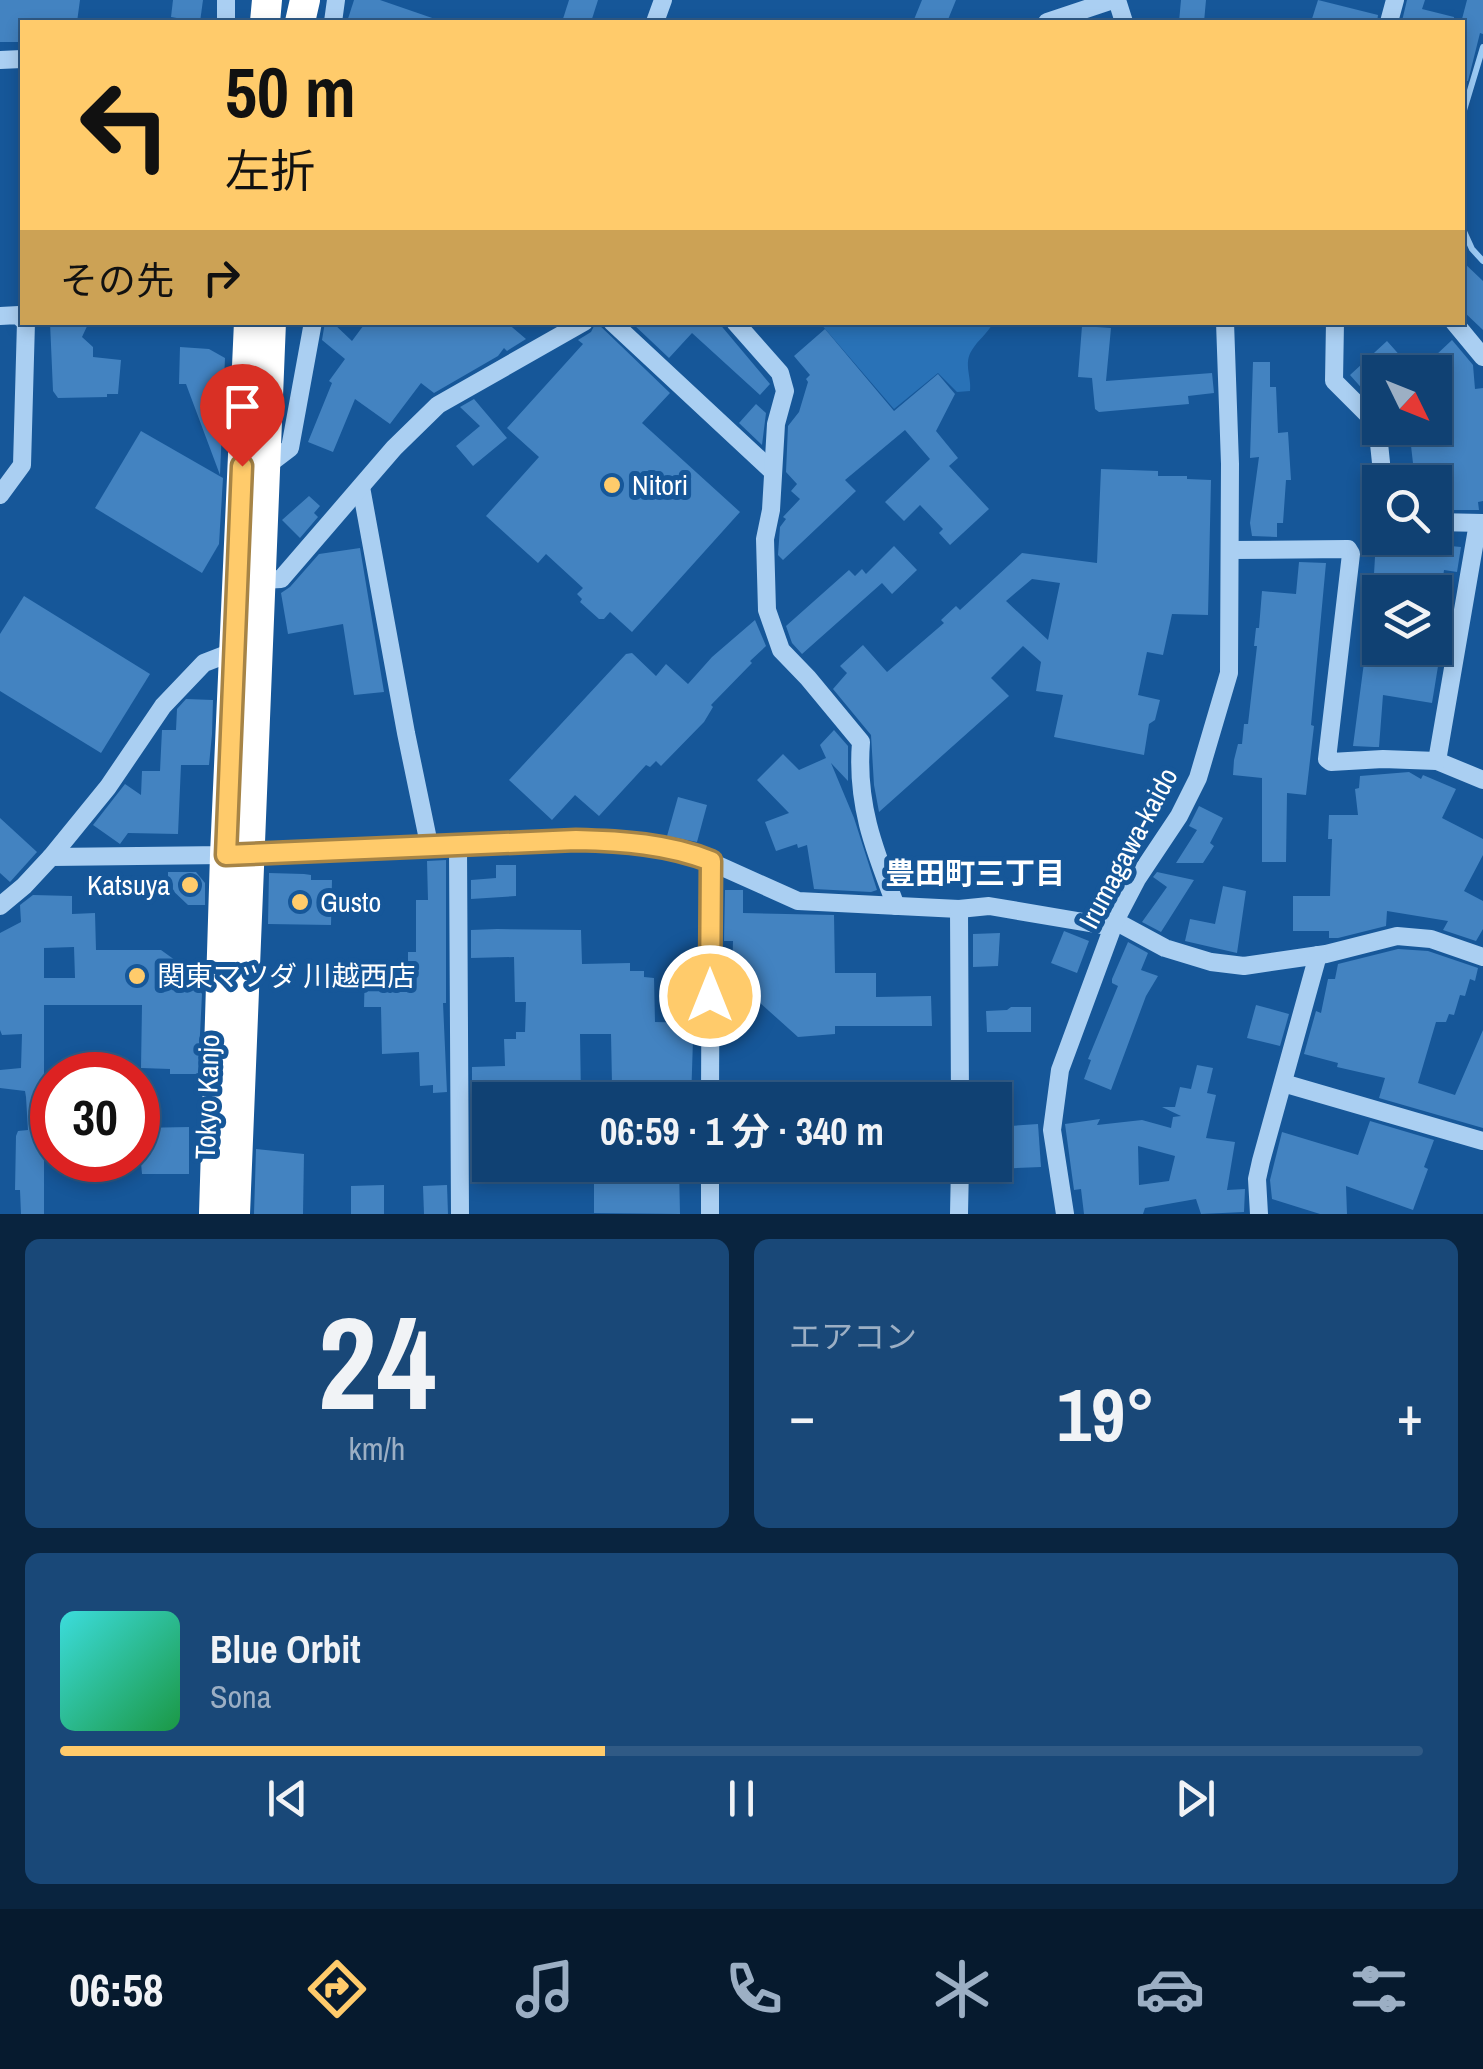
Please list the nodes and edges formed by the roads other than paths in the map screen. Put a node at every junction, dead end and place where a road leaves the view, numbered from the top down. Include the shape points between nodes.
1 (1115, 0) edge
2 (1053, 20) edge
3 (24, 325) edge
4 (249, 325) edge
5 (271, 325) edge
6 (312, 325) edge
7 (579, 325) edge
8 (615, 325) edge
9 (738, 325) edge
10 (1225, 325) edge
11 (1335, 325) edge
12 (1456, 325) edge
13 (1483, 358) edge
14 (1381, 465) edge
15 (265, 467) junction
16 (772, 470) junction
17 (362, 487) junction
18 (0, 495) edge
19 (1452, 522) edge
20 (1480, 523) edge
21 (1230, 550) junction
22 (262, 580) junction
23 (235, 651) junction
24 (1437, 761) junction
25 (1483, 780) edge
26 (458, 847) junction
27 (430, 848) junction
28 (237, 854) junction
29 (50, 857) junction
30 (711, 861) junction
31 (0, 906) edge
32 (896, 906) junction
33 (960, 909) junction
34 (1114, 924) junction
35 (1318, 955) junction
36 (1483, 958) edge
37 (710, 1082) edge
38 (960, 1082) edge
39 (1283, 1083) junction
40 (1483, 1140) edge
41 (710, 1182) edge
42 (960, 1182) edge
43 (214, 1214) edge
44 (235, 1214) edge
45 (460, 1214) edge
46 (710, 1214) edge
47 (960, 1214) edge
48 (1065, 1214) edge
49 (1260, 1214) edge

1 - 2 street
3 - 18 street via 22,465
4 - 23 highway, Tokyo Kanjo
5 - 15 highway, Tokyo Kanjo
6 - 15 street via 290,448
7 - 17 street via 438,406
8 - 16 street
9 - 16 street via 780,373 785,391
10 - 21 street, Irumagawa-kaido
11 - 14 street via 1334,381 1377,424
12 - 13 street
15 - 22 highway, Tokyo Kanjo
16 - 32 street via 766,610 781,650 861,742 864,818
17 - 22 street via 281,578
17 - 27 street
19 - 20 street
20 - 24 street
21 - 24 street via 1348,549 1327,758
21 - 34 street, Irumagawa-kaido via 1229,674 1213,736 1179,816
22 - 28 highway, Tokyo Kanjo
23 - 28 highway, Tokyo Kanjo
23 - 29 street via 204,663 163,706
24 - 25 street
26 - 27 street
26 - 30 street via 616,841
26 - 45 street
27 - 28 street
28 - 29 street
28 - 43 highway, Tokyo Kanjo
28 - 44 highway, Tokyo Kanjo
29 - 31 street
30 - 32 street via 798,901
30 - 37 street
32 - 33 street
33 - 34 street via 1003,908
33 - 38 street
34 - 35 street via 1211,962 1244,966
34 - 48 street, Irumagawa-kaido via 1053,1100
35 - 36 street via 1397,936 1432,939
35 - 39 street
39 - 40 street
39 - 49 street via 1257,1179
41 - 46 street
42 - 47 street

